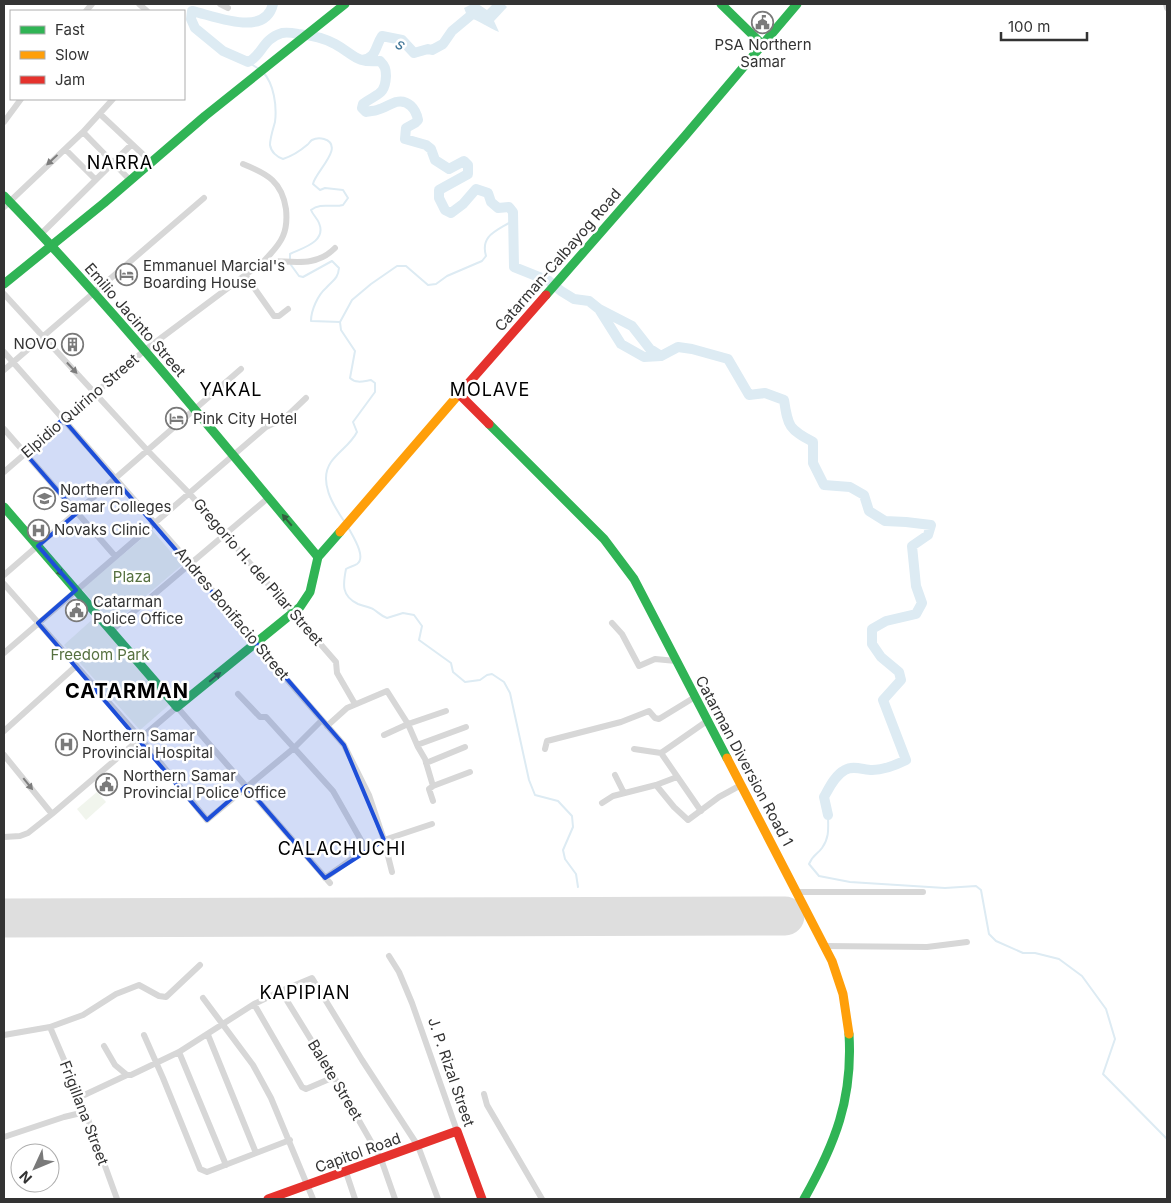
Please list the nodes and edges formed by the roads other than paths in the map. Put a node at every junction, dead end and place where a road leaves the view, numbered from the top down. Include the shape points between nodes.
1 (220, 4) edge
2 (345, 4) edge
3 (720, 4) edge
4 (797, 4) edge
5 (1166, 4) edge
6 (228, 8) dead end
7 (1167, 8) edge
8 (762, 44) junction
9 (20, 100) edge
10 (112, 100) edge
11 (100, 114) junction
12 (4, 122) edge
13 (83, 132) junction
14 (132, 144) junction
15 (65, 149) junction
16 (151, 162) junction
17 (113, 163) junction
18 (243, 164) dead end
19 (96, 180) junction
20 (130, 180) junction
21 (204, 198) dead end
22 (6, 201) edge
23 (41, 234) junction
24 (52, 245) junction
25 (335, 248) dead end
26 (264, 261) junction
27 (245, 275) junction
28 (4, 284) edge
29 (94, 293) junction
30 (4, 294) edge
31 (288, 309) dead end
32 (42, 336) junction
33 (145, 350) junction
34 (4, 352) edge
35 (12, 362) junction
36 (241, 369) dead end
37 (4, 370) edge
38 (95, 392) junction
39 (459, 394) junction
40 (306, 398) dead end
41 (194, 410) junction
42 (63, 419) junction
43 (4, 429) edge
44 (147, 450) junction
45 (25, 453) junction
46 (233, 456) junction
47 (4, 472) edge
48 (116, 478) junction
49 (189, 493) junction
50 (268, 498) junction
51 (4, 507) edge
52 (77, 513) junction
53 (154, 523) junction
54 (225, 534) junction
55 (38, 546) junction
56 (115, 556) junction
57 (318, 557) junction
58 (190, 563) junction
59 (4, 575) edge
60 (4, 584) edge
61 (76, 590) junction
62 (294, 613) junction
63 (612, 623) dead end
64 (38, 624) junction
65 (111, 631) junction
66 (256, 644) junction
67 (4, 653) edge
68 (676, 661) junction
69 (76, 666) junction
70 (238, 694) dead end
71 (695, 697) junction
72 (355, 704) junction
73 (177, 707) junction
74 (446, 711) dead end
75 (322, 720) junction
76 (707, 721) junction
77 (408, 724) junction
78 (327, 726) junction
79 (466, 727) dead end
80 (4, 731) edge
81 (384, 735) dead end
82 (140, 739) junction
83 (417, 745) junction
84 (465, 747) dead end
85 (294, 748) junction
86 (546, 749) dead end
87 (634, 749) dead end
88 (662, 754) junction
89 (4, 755) edge
90 (426, 763) junction
91 (470, 772) dead end
92 (615, 775) dead end
93 (677, 777) junction
94 (656, 785) junction
95 (741, 785) junction
96 (246, 786) junction
97 (433, 786) junction
98 (624, 793) junction
99 (433, 801) dead end
100 (602, 803) dead end
101 (701, 811) junction
102 (52, 814) junction
103 (432, 824) dead end
104 (4, 837) edge
105 (384, 840) junction
106 (366, 849) junction
107 (392, 872) dead end
108 (797, 892) junction
109 (923, 892) dead end
110 (967, 942) dead end
111 (824, 946) junction
112 (389, 956) dead end
113 (200, 965) dead end
114 (281, 991) junction
115 (203, 998) dead end
116 (254, 1004) junction
117 (223, 1024) junction
118 (50, 1027) junction
119 (4, 1035) edge
120 (144, 1035) dead end
121 (208, 1035) junction
122 (104, 1046) dead end
123 (179, 1052) junction
124 (157, 1064) junction
125 (126, 1075) junction
126 (334, 1077) junction
127 (484, 1094) dead end
128 (80, 1097) junction
129 (86, 1112) junction
130 (457, 1131) junction
131 (4, 1137) edge
132 (290, 1140) junction
133 (418, 1146) junction
134 (256, 1153) junction
135 (381, 1159) junction
136 (226, 1165) junction
137 (346, 1172) junction
138 (308, 1185) junction
139 (117, 1199) edge
140 (269, 1199) edge
141 (313, 1199) edge
142 (355, 1199) edge
143 (395, 1199) edge
144 (438, 1199) edge
145 (482, 1199) edge
146 (542, 1199) edge
147 (804, 1199) edge

1 - 6 street
2 - 16 main road
3 - 8 main road
4 - 8 main road, Catarman-Calbayog Road
5 - 7 street
8 - 39 main road, Catarman-Calbayog Road
9 - 12 street
10 - 11 street
11 - 13 street
11 - 14 street
13 - 15 street
13 - 17 street
14 - 16 street
14 - 17 street
15 - 19 street
15 -> 22 street
16 - 20 main road
17 - 19 street
17 - 20 street
18 - 26 street, Elpidio Quirino Street via 274,182 284,195 287,220 283,236
19 - 23 street
20 - 24 main road
21 - 29 street
22 - 23 main road, Emilio Jacinto Street
23 - 24 main road, Emilio Jacinto Street
24 - 28 main road
24 - 29 main road, Emilio Jacinto Street
25 - 26 street via 306,264
26 - 27 street, Elpidio Quirino Street
27 - 31 street via 274,316
27 - 33 street, Elpidio Quirino Street
29 - 32 street
29 - 33 main road, Emilio Jacinto Street
30 - 32 street, Gregorio H. del Pilar Street
32 - 35 street
32 -> 38 street, Gregorio H. del Pilar Street
33 - 38 street, Elpidio Quirino Street
33 - 41 main road, Emilio Jacinto Street
34 - 35 street, Andres Bonifacio Street
35 - 37 street
35 - 42 street, Andres Bonifacio Street
36 - 41 street
38 - 42 street, Elpidio Quirino Street
38 - 44 street, Gregorio H. del Pilar Street
39 - 57 main road, Catarman-Calbayog Road
39 - 68 main road, Catarman Diversion Road 1 via 604,538 634,579
40 - 46 street
41 - 44 street
41 - 46 main road, Emilio Jacinto Street
42 - 45 street, Elpidio Quirino Street
42 - 48 street, Andres Bonifacio Street
43 - 45 street
44 - 48 street
44 - 49 street, Gregorio H. del Pilar Street
45 - 47 street, Elpidio Quirino Street
45 - 52 street
46 - 49 street
46 - 50 main road, Emilio Jacinto Street
48 - 52 street
48 - 53 street, Andres Bonifacio Street
49 - 53 street
49 - 54 street, Gregorio H. del Pilar Street
50 - 54 street
57 -> 50 main road, Emilio Jacinto Street
51 - 55 main road
52 - 55 street
52 - 56 street
53 - 56 street
53 - 58 street, Andres Bonifacio Street
54 - 58 street
54 - 62 street, Gregorio H. del Pilar Street
55 - 59 street
55 -> 61 main road
56 - 61 street
57 - 62 main road via 310,592
58 - 65 street
58 - 66 street, Andres Bonifacio Street
60 - 64 street
61 - 64 street
61 - 65 main road
62 - 66 main road
62 - 72 street, Gregorio H. del Pilar Street via 336,662 337,673
63 - 68 street via 622,634 639,666 655,659
64 - 67 street
64 - 69 street
65 - 73 main road
73 -> 66 main road
66 - 75 street, Andres Bonifacio Street
68 - 71 main road, Catarman Diversion Road 1
69 - 80 street
69 - 82 street
70 - 85 street via 260,716 266,717
71 - 76 main road, Catarman Diversion Road 1
71 - 86 street via 659,719 649,711 621,722 547,741
72 - 77 street via 387,691
72 - 78 street
73 - 82 street
73 - 96 street
74 - 77 street
75 - 78 street, Andres Bonifacio Street
75 - 85 street
76 - 88 street
76 - 95 main road, Catarman Diversion Road 1
77 - 81 street
77 - 83 street
78 - 105 street, Andres Bonifacio Street via 344,745 369,795
79 - 83 street
82 - 96 street via 207,820
82 - 102 street
83 - 90 street
84 - 90 street
85 - 96 street
85 - 106 street via 333,791
87 - 88 street
88 - 93 street
89 -> 102 street
90 - 97 street
91 - 97 street
92 - 98 street
93 - 94 street
93 - 101 street
94 - 98 street
94 - 101 street via 688,820
95 - 101 street via 719,796
95 - 108 main road, Catarman Diversion Road 1
96 - 106 street via 327,881
97 - 99 street via 429,789
98 - 100 street
102 - 104 street via 20,836
103 - 105 street
105 - 106 street
105 - 107 street, Andres Bonifacio Street
108 - 109 street
108 - 111 main road, Catarman Diversion Road 1
110 - 111 street via 928,947
111 - 147 main road, Catarman Diversion Road 1 via 843,995 848,1030 849,1081 837,1132
112 - 130 street, J. P. Rizal Street via 408,992
113 - 118 street via 166,997 139,985 110,997 83,1015
114 - 116 street
114 - 126 street, Balete Street
114 - 133 street via 312,978
115 - 117 street
116 - 117 street
116 - 126 street via 302,1087
117 - 121 street
117 - 132 street via 253,1065
118 - 119 street
118 - 128 street, Frigillana Street
120 - 124 street
121 - 123 street
121 - 134 street
122 - 125 street via 115,1065
123 - 124 street
123 - 136 street
124 - 125 street
124 - 136 street via 200,1169 207,1172
125 - 128 street
126 - 135 street, Balete Street
127 - 146 street via 486,1105
128 - 129 street, Frigillana Street
129 - 131 street
129 - 139 street, Frigillana Street
130 - 133 main road, Capitol Road
130 - 145 main road, J. P. Rizal Street
132 - 134 street
132 - 138 street
133 - 135 main road, Capitol Road
133 - 144 street
134 - 136 street
135 - 137 main road, Capitol Road
135 - 143 street, Balete Street
137 - 138 main road, Capitol Road
137 - 142 street
138 - 140 main road, Capitol Road
138 - 141 street

